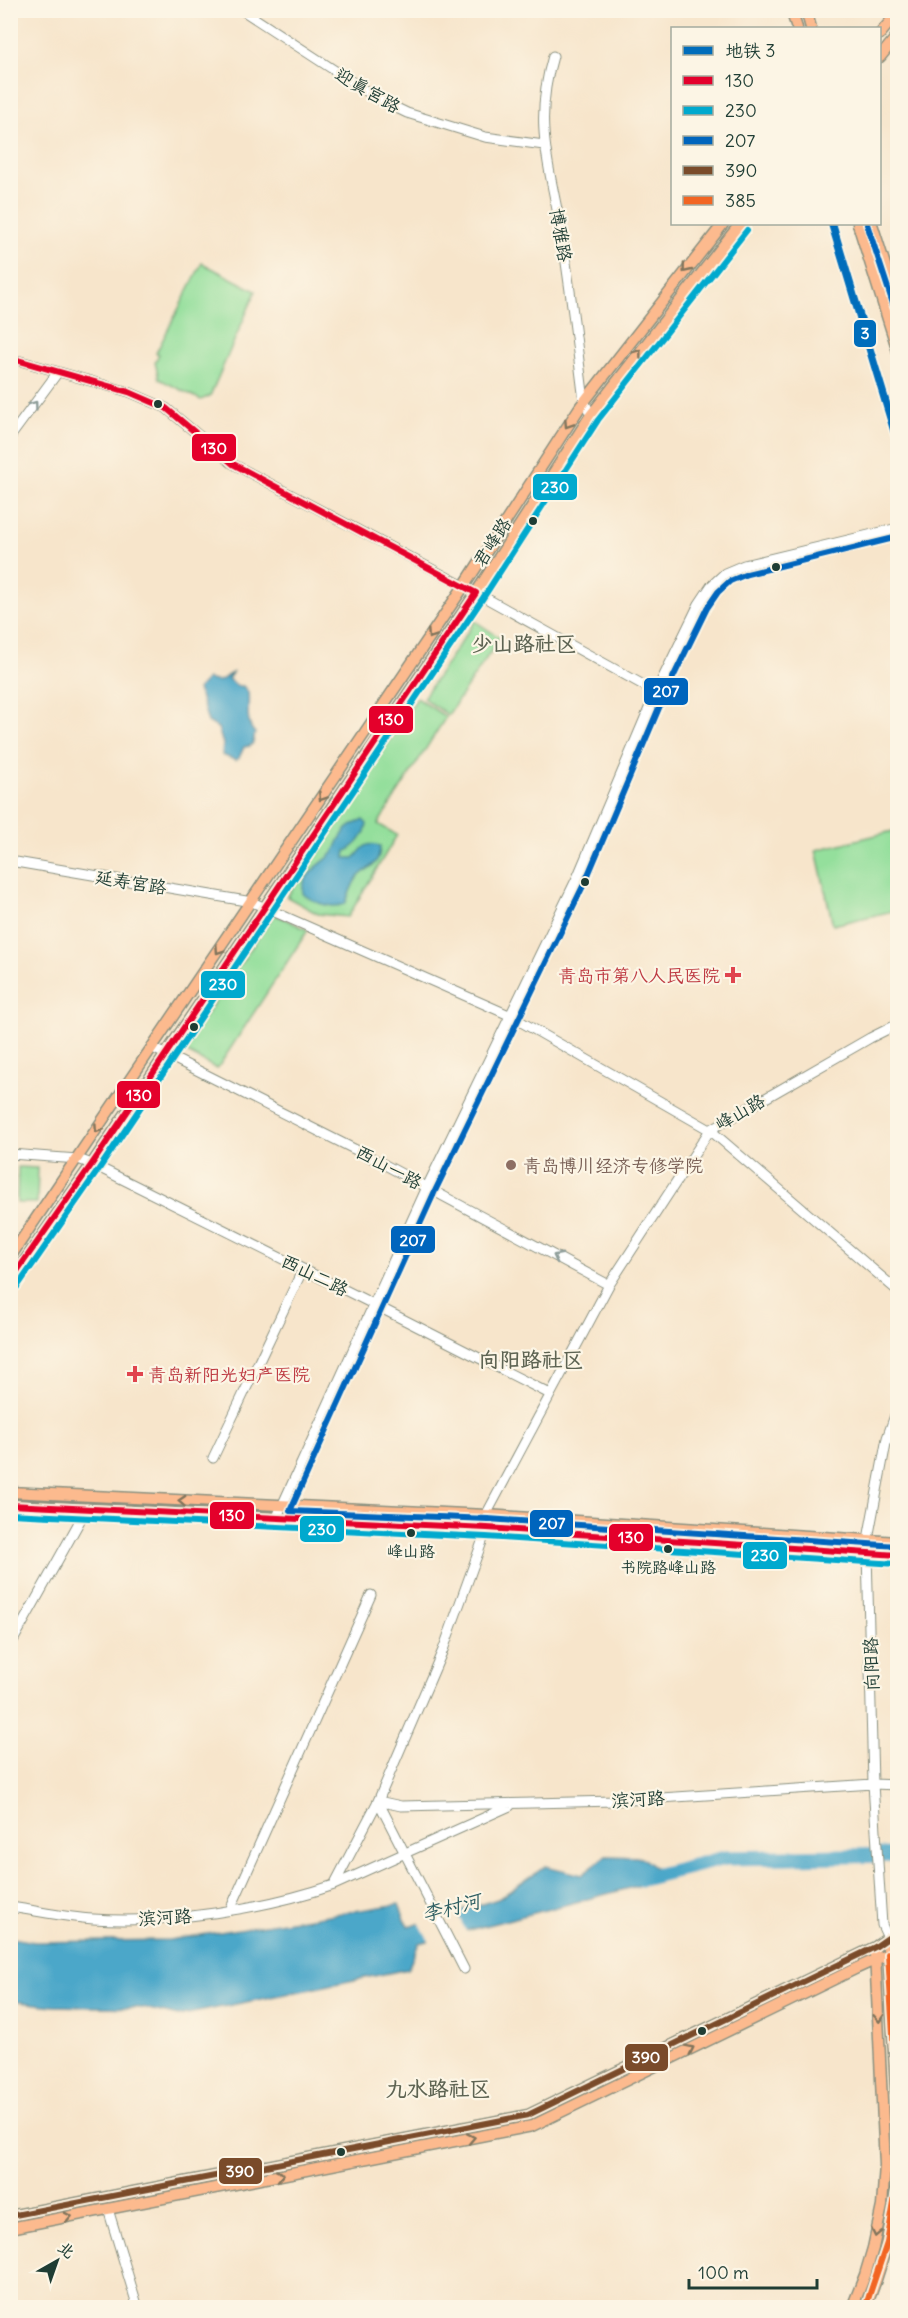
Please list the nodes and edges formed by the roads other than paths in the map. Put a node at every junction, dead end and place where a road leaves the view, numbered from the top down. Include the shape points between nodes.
1 (242, 10) edge
2 (791, 10) edge
3 (806, 10) edge
4 (897, 12) edge
5 (797, 27) edge
6 (811, 27) edge
7 (881, 32) edge
8 (897, 35) edge
9 (881, 55) edge
10 (553, 56) dead end
11 (544, 145) junction
12 (722, 225) edge
13 (739, 225) edge
14 (858, 225) edge
15 (872, 225) edge
16 (897, 306) edge
17 (897, 351) edge
18 (10, 358) edge
19 (58, 372) junction
20 (584, 401) junction
21 (591, 415) junction
22 (10, 437) edge
23 (897, 528) edge
24 (464, 586) junction
25 (476, 593) junction
26 (656, 692) junction
27 (10, 861) edge
28 (252, 902) junction
29 (266, 906) junction
30 (509, 1015) junction
31 (897, 1024) edge
32 (153, 1048) junction
33 (166, 1055) junction
34 (710, 1130) junction
35 (10, 1154) edge
36 (78, 1159) junction
37 (92, 1164) junction
38 (427, 1187) junction
39 (10, 1257) edge
40 (303, 1269) junction
41 (10, 1282) edge
42 (609, 1285) junction
43 (897, 1291) edge
44 (373, 1304) junction
45 (550, 1394) junction
46 (897, 1407) edge
47 (213, 1458) dead end
48 (10, 1492) edge
49 (10, 1505) edge
50 (282, 1506) junction
51 (87, 1508) junction
52 (486, 1515) junction
53 (276, 1519) junction
54 (487, 1528) junction
55 (868, 1539) junction
56 (897, 1542) edge
57 (867, 1552) junction
58 (897, 1555) edge
59 (371, 1595) dead end
60 (10, 1646) edge
61 (873, 1784) junction
62 (897, 1785) edge
63 (378, 1801) junction
64 (516, 1804) junction
65 (404, 1854) junction
66 (334, 1885) junction
67 (10, 1907) edge
68 (230, 1910) junction
69 (882, 1925) junction
70 (893, 1938) edge
71 (875, 1947) junction
72 (893, 1953) edge
73 (876, 1959) junction
74 (464, 1969) dead end
75 (897, 1980) edge
76 (890, 2000) junction
77 (897, 2122) edge
78 (897, 2175) edge
79 (108, 2209) junction
80 (10, 2216) edge
81 (10, 2228) edge
82 (138, 2307) edge
83 (852, 2307) edge
84 (865, 2307) edge

1 - 11 street, 迎真宫路 via 380,100 485,137
2 - 5 main road
3 - 6 main road
4 - 7 main road
8 - 9 main road
10 - 11 street, 博雅路 via 545,82
11 - 20 street, 博雅路 via 562,236
12 -> 20 main road, 君峰路
21 -> 13 main road, 君峰路
14 - 17 main road
15 - 16 main road
18 - 19 street
22 -> 19 street
19 - 24 street via 129,392 166,408 233,464
20 - 21 street, 博雅路
20 -> 24 main road, 君峰路
21 - 25 main road, 君峰路
23 - 26 street via 725,573 699,604
24 - 25 street
24 -> 28 main road, 君峰路
25 - 26 street
25 - 29 main road, 君峰路
26 - 30 street via 577,878
27 - 28 street, 延寿宫路
28 - 29 street, 延寿宫路
28 -> 32 main road, 君峰路
29 - 30 street, 延寿宫路
29 - 33 main road, 君峰路
30 - 34 street, 延寿宫路
30 - 38 street
31 - 34 street, 峰山路
32 - 33 street, 西山一路
32 -> 36 main road, 君峰路
33 - 37 main road, 君峰路
33 - 38 street, 西山一路
34 - 42 street, 峰山路
34 - 43 street, 延寿宫路
35 - 36 street, 西山二路
36 - 37 street, 西山二路
36 - 39 main road, 君峰路
37 - 40 street, 西山二路
37 - 41 main road, 君峰路
42 -> 38 street, 西山一路
38 - 44 street
40 - 44 street, 西山二路
40 - 47 street
42 - 45 street, 峰山路
44 - 45 street, 西山二路
44 - 50 street
45 - 52 street, 峰山路
46 - 55 street, 向阳路
50 -> 48 main road
49 - 51 main road
50 - 52 main road
50 - 53 street
51 - 53 main road
51 - 60 street
52 - 54 street
52 - 55 main road
53 - 54 main road
54 - 57 main road
54 - 63 street via 443,1650
55 - 56 main road
55 - 57 main road, 向阳路
57 - 58 main road
57 - 61 street, 向阳路
59 - 68 street
61 - 62 street, 滨河路
61 - 64 street, 滨河路
61 - 69 street, 向阳路
63 - 64 street, 滨河路 via 401,1806
63 - 65 street
63 - 66 street
64 - 65 street, 滨河路
65 - 66 street, 滨河路
65 - 74 street
66 - 68 street, 滨河路 via 304,1896
67 - 68 street, 滨河路 via 93,1919 157,1918
69 - 70 street, 向阳路
69 - 71 street, 向阳路
70 - 71 main road
70 - 72 main road
71 - 73 main road
71 - 80 main road via 528,2115
72 - 73 main road
72 - 76 main road
79 -> 73 main road via 532,2126
73 -> 83 main road via 885,2165 873,2248
75 - 76 main road
76 - 77 main road
78 - 84 main road via 884,2255
81 -> 79 main road
79 - 82 street

